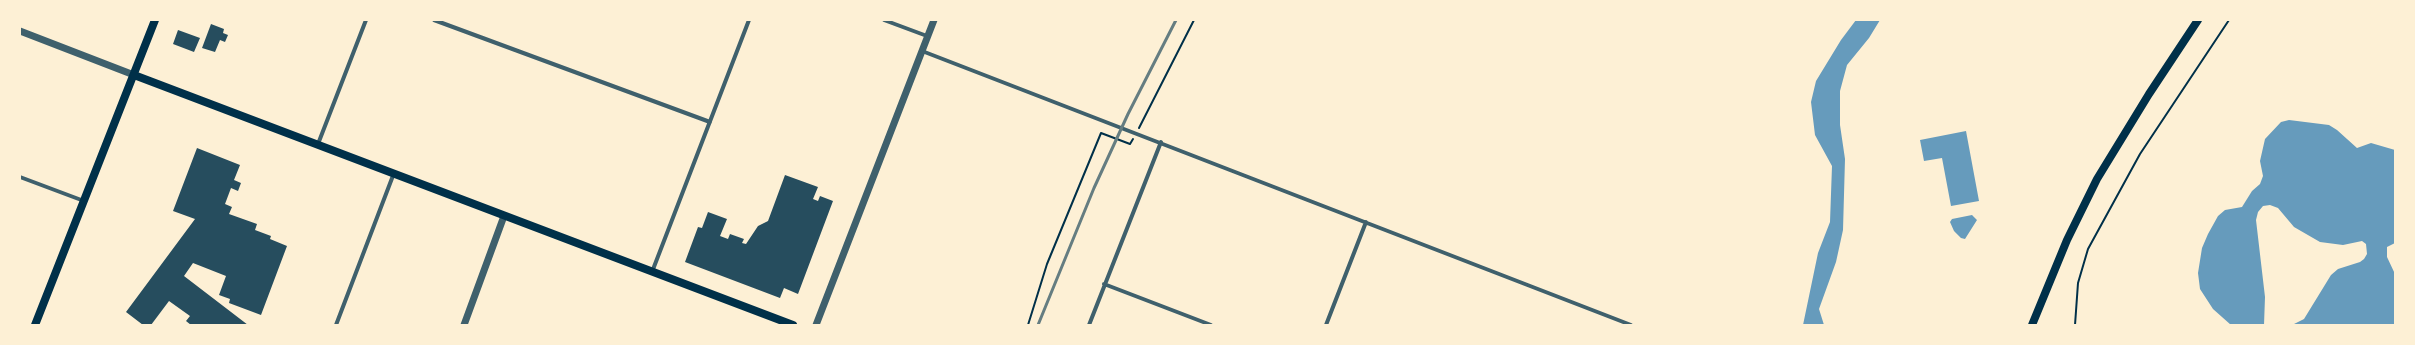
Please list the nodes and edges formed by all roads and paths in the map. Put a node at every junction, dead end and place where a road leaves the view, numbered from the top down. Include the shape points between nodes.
1 (155, 20) edge
2 (366, 20) edge
3 (434, 20) edge
4 (749, 20) edge
5 (884, 20) edge
6 (934, 20) edge
7 (1194, 20) edge
8 (2198, 20) edge
9 (2229, 20) edge
10 (20, 31) edge
11 (928, 36) junction
12 (922, 51) junction
13 (134, 75) junction
14 (710, 122) junction
15 (1136, 133) junction
16 (1160, 142) junction
17 (318, 144) junction
18 (394, 173) junction
19 (20, 177) edge
20 (84, 201) junction
21 (504, 216) junction
22 (1366, 222) junction
23 (652, 272) junction
24 (1104, 284) junction
25 (34, 325) edge
26 (336, 325) edge
27 (464, 325) edge
28 (793, 325) edge
29 (816, 325) edge
30 (1028, 325) edge
31 (1089, 325) edge
32 (1211, 325) edge
33 (1326, 325) edge
34 (1631, 325) edge
35 (2032, 325) edge
36 (2075, 325) edge

1 - 13 main road
2 - 17 street
3 - 14 street
4 - 14 street
5 - 11 street
6 - 11 street
7 - 15 path
8 - 35 main road via 2148,94 2097,179 2067,240
9 - 36 path via 2140,154 2088,249 2078,282
10 - 13 street
11 - 12 street
12 - 15 street
12 - 29 street
13 - 17 main road
13 - 20 main road
14 - 23 street
15 - 16 street
15 - 30 path via 1130,144 1101,133 1047,264
16 - 22 street
16 - 24 street
17 - 18 main road
18 - 21 main road
18 - 26 street
19 - 20 street
20 - 25 main road
21 - 23 main road
21 - 27 street
22 - 33 street
22 - 34 street
23 - 28 main road
24 - 31 street
24 - 32 street

